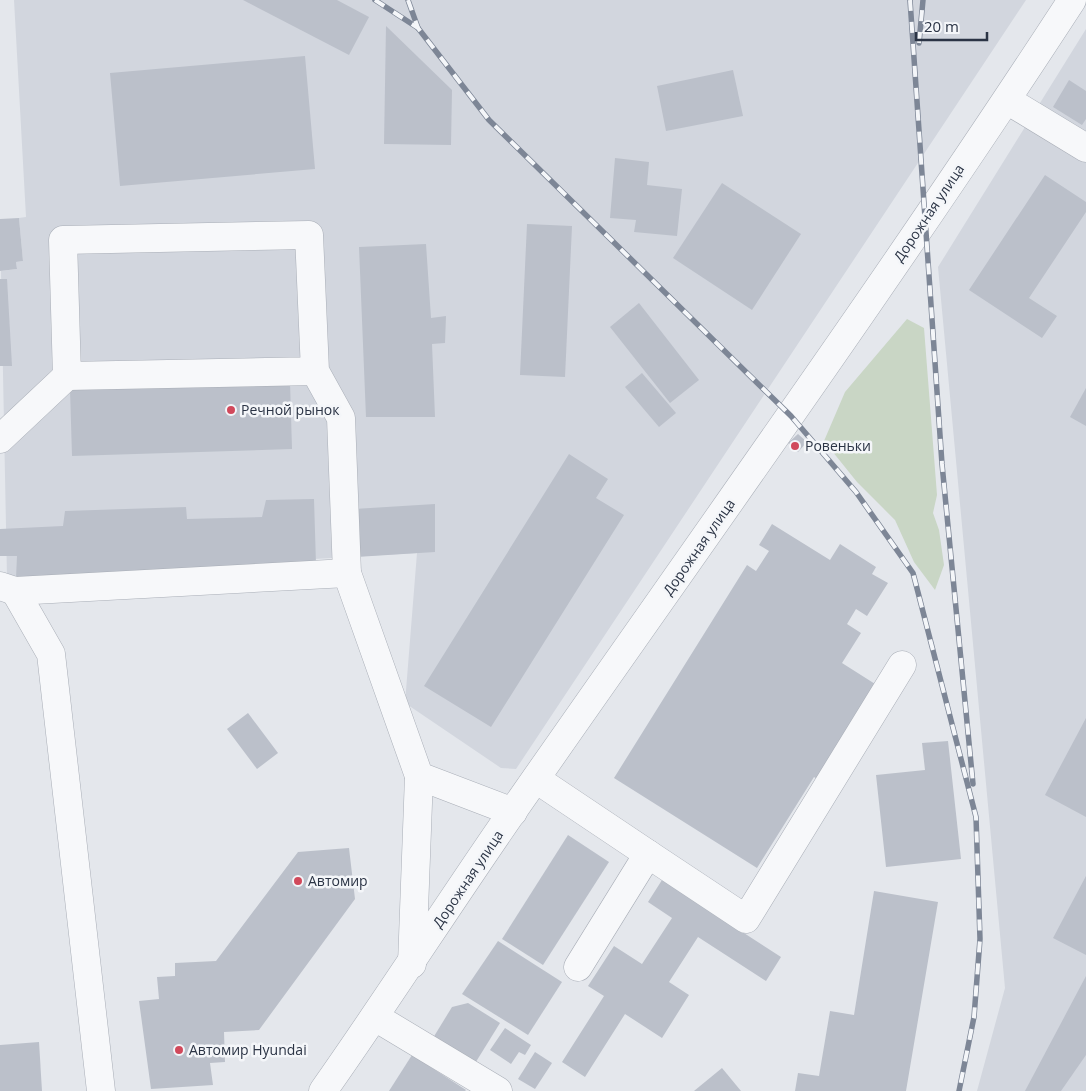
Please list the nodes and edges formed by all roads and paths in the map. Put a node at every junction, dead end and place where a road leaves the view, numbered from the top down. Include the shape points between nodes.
1 (1072, 0) edge
2 (1007, 100) junction
3 (1086, 148) edge
4 (315, 371) junction
5 (67, 376) junction
6 (0, 439) edge
7 (347, 573) junction
8 (7, 588) edge
9 (902, 665) dead end
10 (419, 776) junction
11 (536, 779) junction
12 (513, 812) junction
13 (648, 854) junction
14 (412, 964) junction
15 (578, 967) dead end
16 (375, 1017) junction
17 (100, 1091) edge
18 (323, 1091) edge
19 (498, 1091) edge

1 - 2 street, Дорожная улица
2 - 3 street
2 - 11 street, Дорожная улица
4 - 5 street
4 - 5 street via 310,235 63,240
4 - 7 street via 341,418
5 - 6 street
7 - 8 street
7 - 10 street
8 - 17 street via 51,654
9 - 13 street via 746,918
10 - 12 street
10 - 14 street
11 - 12 street, Дорожная улица
11 - 13 street
12 - 14 street, Дорожная улица
13 - 15 street
14 - 16 street, Дорожная улица
16 - 18 street, Дорожная улица
16 - 19 street

